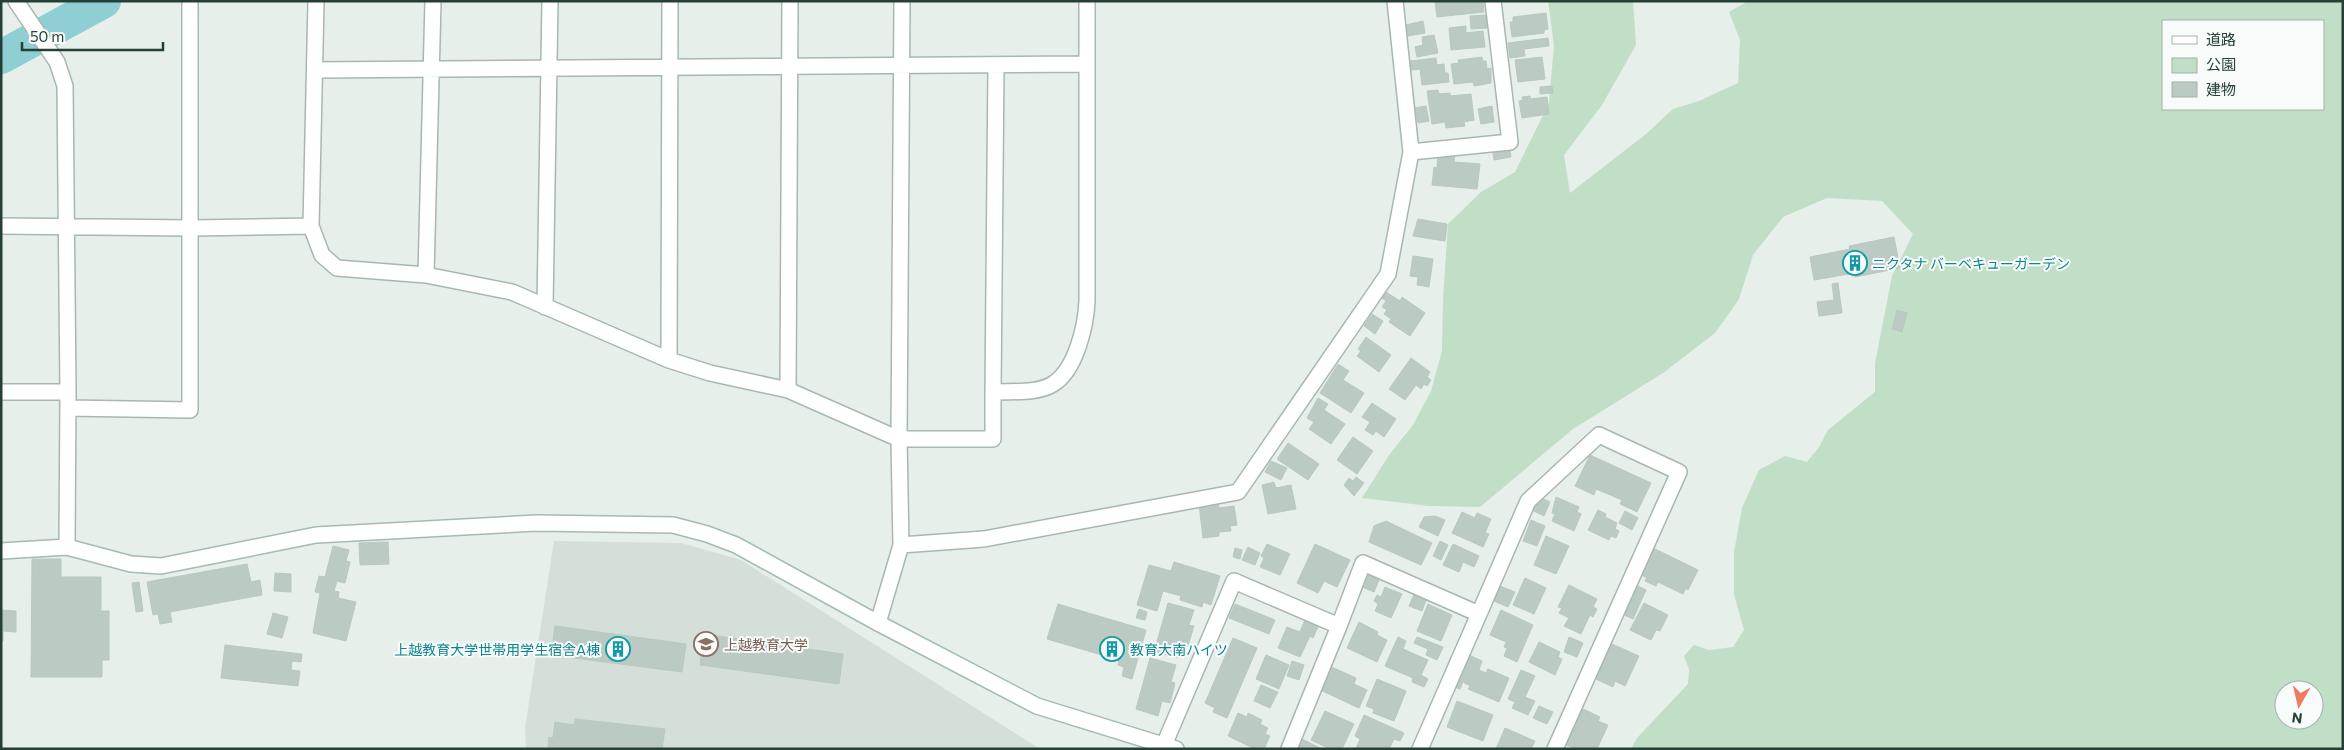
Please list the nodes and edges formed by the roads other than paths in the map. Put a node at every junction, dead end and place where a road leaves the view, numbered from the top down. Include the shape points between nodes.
1 (316, 1) edge
2 (433, 1) edge
3 (550, 1) edge
4 (670, 1) edge
5 (790, 1) edge
6 (902, 1) edge
7 (1087, 1) edge
8 (1395, 1) edge
9 (1493, 1) edge
10 (16, 2) edge
11 (190, 4) dead end
12 (1085, 64) junction
13 (996, 65) junction
14 (900, 66) junction
15 (789, 67) junction
16 (550, 68) junction
17 (671, 68) junction
18 (432, 69) junction
19 (315, 70) junction
20 (1412, 152) junction
21 (1, 226) edge
22 (311, 226) junction
23 (66, 228) junction
24 (191, 228) junction
25 (426, 275) junction
26 (545, 307) junction
27 (669, 360) junction
28 (788, 390) junction
29 (1, 392) edge
30 (68, 392) junction
31 (993, 392) junction
32 (68, 408) junction
33 (899, 438) junction
34 (901, 546) junction
35 (67, 547) junction
36 (1, 551) edge
37 (1479, 614) junction
38 (878, 623) junction
39 (1338, 626) junction
40 (1170, 747) edge
41 (1423, 748) edge
42 (1289, 749) edge
43 (1555, 749) edge

1 - 19 street
2 - 18 street
3 - 16 street
4 - 17 street
5 - 15 street
6 - 14 street
7 - 12 street
8 - 20 street
9 - 20 street via 1510,142
10 - 23 street via 57,62 65,86
11 - 24 street
12 - 13 street
12 - 31 street via 1086,324 1065,373 1054,384 1037,390
13 - 14 street
13 - 31 street
14 - 15 street
14 - 33 street
15 - 17 street
15 - 28 street
16 - 17 street
16 - 18 street
16 - 26 street
17 - 27 street
18 - 19 street
18 - 25 street
19 - 22 street
20 - 34 street via 1388,274 1238,492 984,538
21 - 23 street
22 - 24 street
22 - 25 street via 322,255 337,268
23 - 24 street
23 - 30 street
24 - 32 street via 190,410
25 - 26 street via 512,292
26 - 27 street
27 - 28 street via 710,373
28 - 33 street
29 - 30 street
30 - 32 street
31 - 33 street via 993,439
32 - 35 street
33 - 34 street
34 - 38 street
35 - 36 street
35 - 38 street via 126,563 161,566 316,535 538,523 673,525 736,545
37 - 39 street via 1363,563
37 - 41 street
37 - 43 street via 1528,501 1600,435 1679,472
38 - 40 street via 1037,706
39 - 40 street via 1234,581
39 - 42 street

